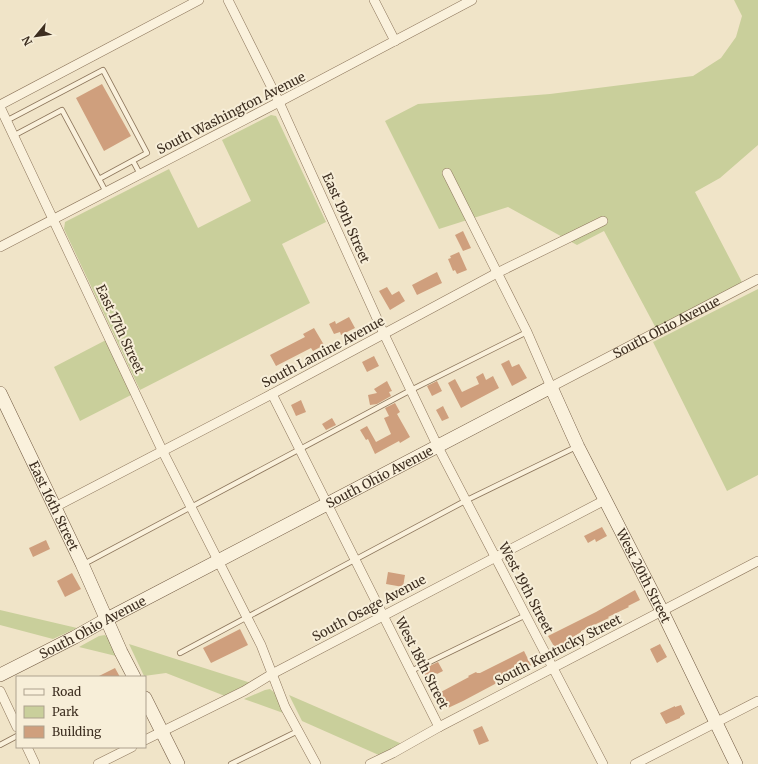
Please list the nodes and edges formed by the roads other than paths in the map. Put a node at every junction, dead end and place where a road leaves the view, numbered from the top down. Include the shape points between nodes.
1 (199, 0) edge
2 (228, 0) edge
3 (374, 0) edge
4 (472, 0) edge
5 (395, 41) junction
6 (279, 102) junction
7 (0, 106) edge
8 (6, 121) junction
9 (13, 136) junction
10 (133, 161) junction
11 (446, 173) dead end
12 (140, 174) junction
13 (99, 179) junction
14 (106, 192) junction
15 (53, 219) junction
16 (603, 221) dead end
17 (0, 247) edge
18 (497, 274) junction
19 (758, 279) edge
20 (527, 332) junction
21 (384, 334) junction
22 (551, 387) junction
23 (411, 390) junction
24 (0, 393) edge
25 (272, 394) junction
26 (438, 447) junction
27 (578, 447) junction
28 (300, 449) junction
29 (162, 450) junction
30 (465, 500) junction
31 (605, 500) junction
32 (327, 504) junction
33 (54, 507) junction
34 (191, 507) junction
35 (495, 557) junction
36 (355, 559) junction
37 (218, 561) junction
38 (758, 561) edge
39 (82, 565) junction
40 (662, 611) junction
41 (526, 615) junction
42 (383, 616) junction
43 (247, 618) junction
44 (107, 619) junction
45 (180, 653) dead end
46 (553, 667) junction
47 (411, 672) junction
48 (272, 674) junction
49 (0, 675) edge
50 (133, 676) edge
51 (0, 691) edge
52 (146, 700) edge
53 (758, 701) edge
54 (715, 723) junction
55 (16, 725) edge
56 (439, 727) junction
57 (298, 730) junction
58 (162, 732) junction
59 (16, 737) edge
60 (146, 740) edge
61 (0, 745) edge
62 (27, 748) edge
63 (130, 748) edge
64 (35, 764) edge
65 (98, 764) edge
66 (178, 764) edge
67 (231, 764) edge
68 (316, 764) edge
69 (370, 764) edge
70 (602, 764) edge
71 (635, 764) edge
72 (736, 764) edge

1 - 7 street
2 - 6 street, East 19th Street
3 - 5 street
4 - 5 street, South Washington Avenue
5 - 6 street, South Washington Avenue
6 - 12 street, South Washington Avenue
6 - 21 street, East 19th Street
7 - 8 street, East 17th Street
8 - 9 street, East 17th Street
8 - 10 lane via 103,70 147,153
9 - 13 lane via 62,110
9 - 15 street, East 17th Street
10 - 12 lane
10 - 13 lane
11 - 18 street
12 - 14 street, South Washington Avenue
13 - 14 lane
14 - 15 street, South Washington Avenue
15 - 17 street, South Washington Avenue
15 - 29 street, East 17th Street
16 - 18 street, South Lamine Avenue
18 - 20 street
18 - 21 street, South Lamine Avenue
19 - 22 street, South Ohio Avenue
20 - 22 street
20 - 23 lane
21 - 23 street, East 19th Street
21 - 25 street, South Lamine Avenue
22 - 26 street, South Ohio Avenue
22 - 27 street, West 20th Street
23 - 26 street, East 19th Street
23 - 28 lane
24 - 33 street, East 16th Street
25 - 28 street, West 18th Street
25 - 29 street, South Lamine Avenue
26 - 30 street, West 19th Street
26 - 32 street, South Ohio Avenue
27 - 30 lane
27 - 31 street, West 20th Street
28 - 32 street, West 18th Street
28 - 34 lane
29 - 33 street, South Lamine Avenue
29 - 34 street, East 17th Street
30 - 35 street, West 19th Street
30 - 36 lane
31 - 35 street, South Osage Avenue
31 - 40 street, West 20th Street
32 - 36 street, West 18th Street
32 - 37 street, South Ohio Avenue
33 - 39 street, East 16th Street
34 - 37 street, East 17th Street
34 - 39 lane
35 - 41 street, West 19th Street
35 - 42 street, South Osage Avenue
36 - 42 street, West 18th Street
36 - 43 lane
37 - 43 street, East 17th Street
37 - 44 street, South Ohio Avenue
38 - 40 street, South Kentucky Street
39 - 44 street, East 16th Street
40 - 46 street, South Kentucky Street
40 - 54 street, West 20th Street
41 - 46 street, West 19th Street
41 - 47 lane
42 - 47 street, West 18th Street
42 - 48 street, South Osage Avenue
43 - 45 lane
43 - 48 street, East 17th Street
44 - 49 street, South Ohio Avenue
44 - 50 street, East 16th Street
46 - 56 street, South Kentucky Street
46 - 70 street, West 19th Street
47 - 56 street, West 18th Street
48 - 57 street, East 17th Street via 285,707
48 - 58 street, South Osage Avenue
51 - 55 street
52 - 58 street
53 - 54 street
54 - 71 street
54 - 72 street, West 20th Street
56 - 69 street, South Kentucky Street
57 - 67 lane
57 - 68 street, East 17th Street
58 - 60 street, South Osage Avenue
58 - 66 street
59 - 61 lane
62 - 64 street
63 - 65 street

